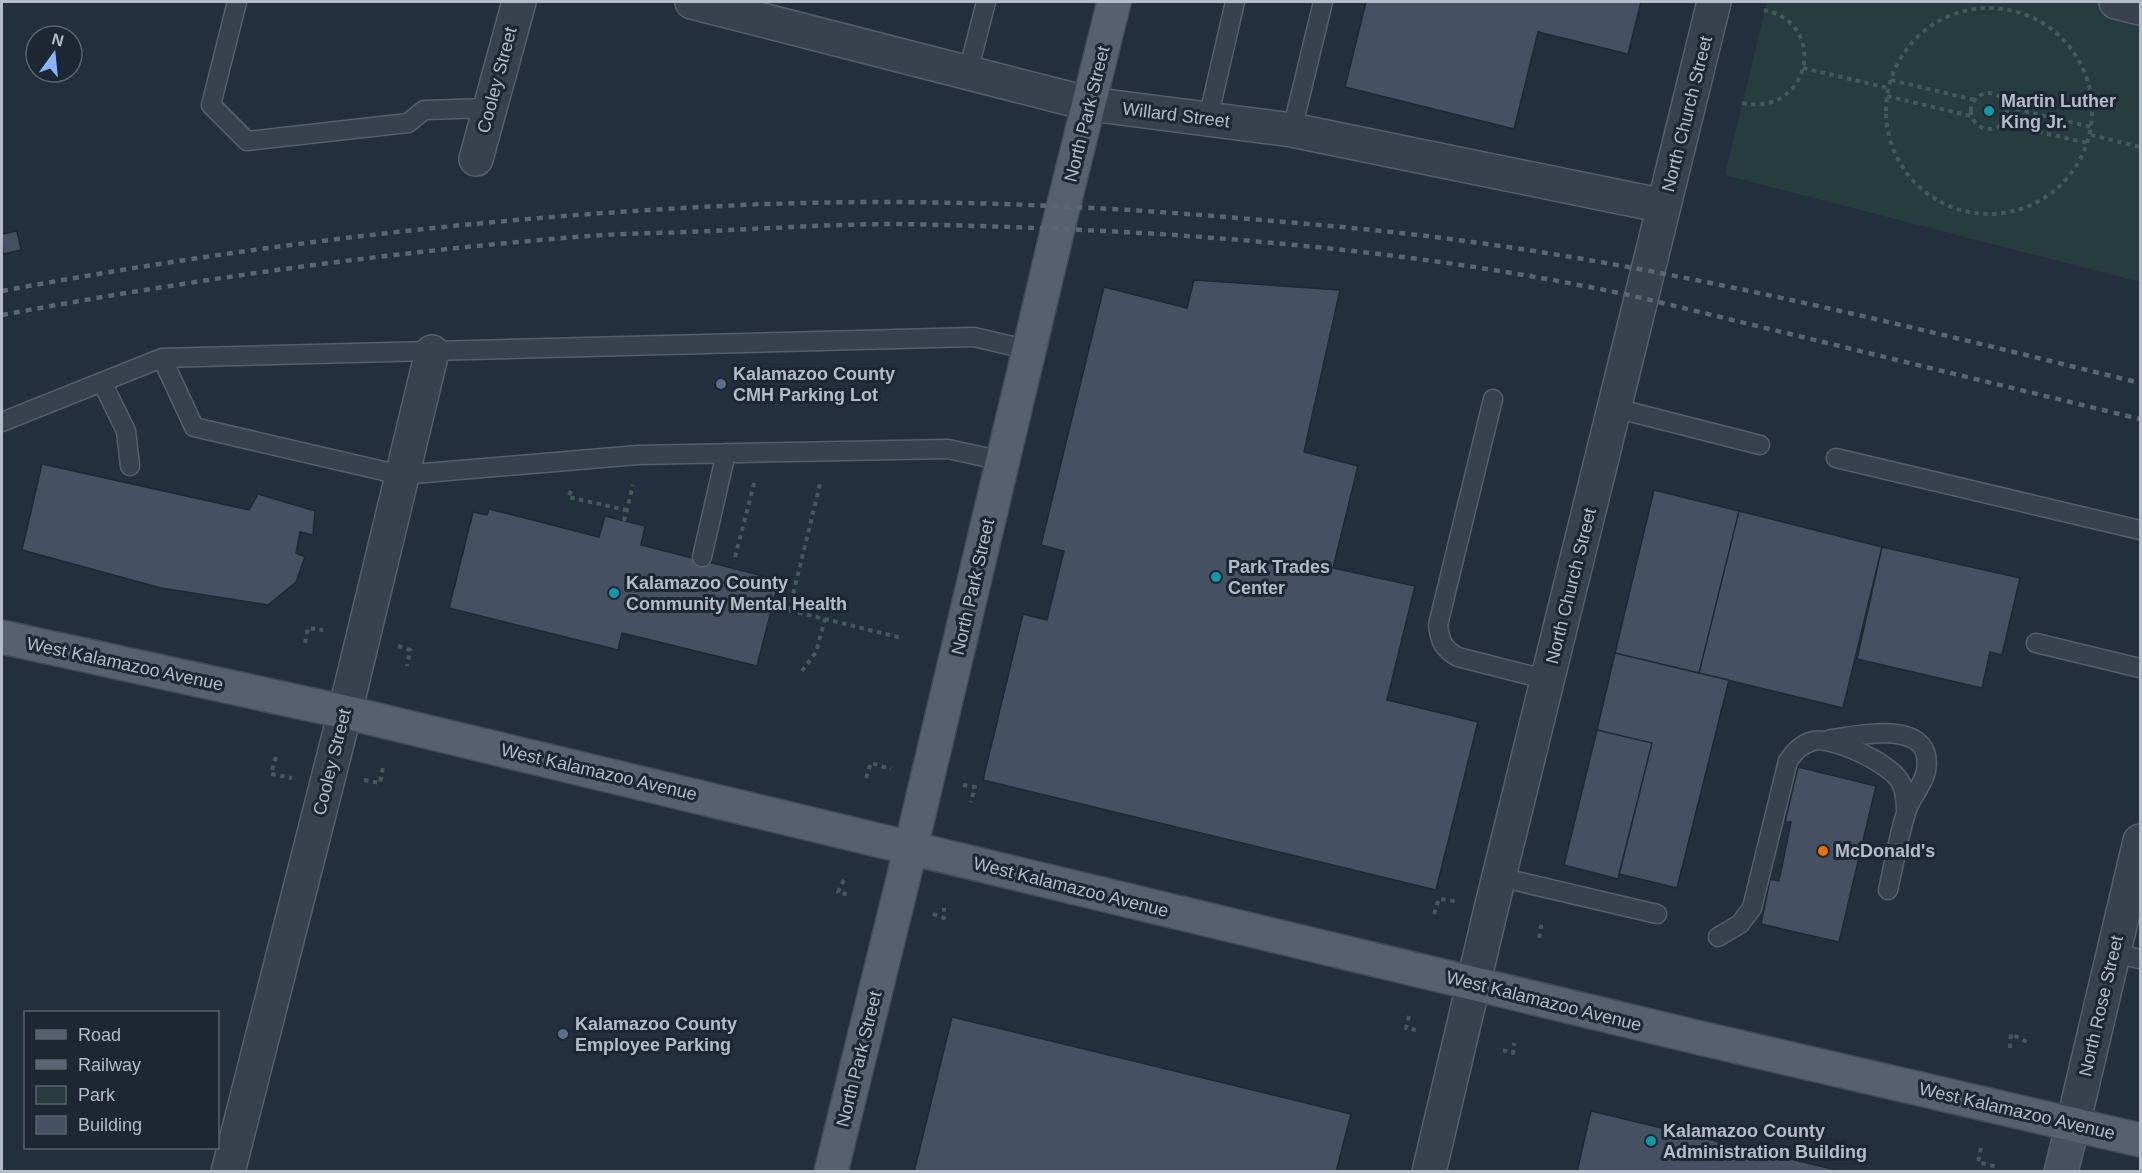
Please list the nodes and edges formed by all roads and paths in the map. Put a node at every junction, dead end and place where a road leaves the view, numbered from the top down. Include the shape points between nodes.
1 (237, 2) edge
2 (519, 2) edge
3 (692, 2) edge
4 (986, 2) edge
5 (1114, 2) edge
6 (1236, 2) edge
7 (1323, 2) edge
8 (1714, 2) edge
9 (2116, 2) edge
10 (2140, 8) edge
11 (1764, 10) dead end
12 (1803, 68) junction
13 (968, 72) junction
14 (1891, 80) junction
15 (1888, 88) junction
16 (1887, 96) junction
17 (1975, 100) junction
18 (1742, 103) dead end
19 (1090, 104) junction
20 (2007, 107) junction
21 (490, 108) junction
22 (1971, 116) junction
23 (1208, 119) junction
24 (2003, 124) junction
25 (2091, 127) junction
26 (1292, 130) junction
27 (2091, 135) junction
28 (2088, 143) junction
29 (2140, 147) edge
30 (476, 159) dead end
31 (1664, 206) junction
32 (1030, 350) junction
33 (432, 352) junction
34 (162, 358) junction
35 (102, 382) junction
36 (1493, 399) dead end
37 (1615, 408) junction
38 (2, 422) edge
39 (1760, 445) dead end
40 (726, 453) junction
41 (1836, 458) dead end
42 (1003, 461) junction
43 (130, 466) dead end
44 (822, 473) dead end
45 (757, 474) dead end
46 (401, 475) junction
47 (581, 488) dead end
48 (622, 488) dead end
49 (633, 488) dead end
50 (631, 495) dead end
51 (626, 510) junction
52 (624, 521) dead end
53 (2140, 530) edge
54 (702, 556) dead end
55 (732, 568) dead end
56 (772, 606) dead end
57 (789, 611) junction
58 (825, 619) junction
59 (323, 630) dead end
60 (2, 637) edge
61 (902, 638) dead end
62 (305, 643) dead end
63 (2036, 643) dead end
64 (394, 645) dead end
65 (406, 666) dead end
66 (2140, 668) edge
67 (802, 671) dead end
68 (1548, 680) junction
69 (345, 712) junction
70 (1813, 741) junction
71 (276, 757) dead end
72 (383, 767) dead end
73 (891, 769) dead end
74 (294, 778) dead end
75 (866, 778) dead end
76 (364, 780) dead end
77 (963, 785) dead end
78 (971, 802) dead end
79 (1906, 810) junction
80 (2140, 841) edge
81 (911, 847) junction
82 (1499, 877) junction
83 (844, 880) dead end
84 (1888, 890) dead end
85 (849, 895) dead end
86 (1455, 901) dead end
87 (944, 908) dead end
88 (933, 914) dead end
89 (1434, 914) dead end
90 (1657, 914) dead end
91 (1542, 921) dead end
92 (1718, 937) dead end
93 (1539, 938) dead end
94 (2127, 956) edge
95 (1473, 983) junction
96 (1409, 1016) dead end
97 (1416, 1030) dead end
98 (1514, 1043) dead end
99 (2029, 1043) dead end
100 (2010, 1048) dead end
101 (1503, 1050) dead end
102 (2073, 1124) junction
103 (2140, 1140) edge
104 (1981, 1148) dead end
105 (1997, 1167) dead end
106 (228, 1172) edge
107 (831, 1172) edge
108 (1429, 1172) edge
109 (2061, 1172) edge

1 - 21 lane via 211,105 247,141 408,123 424,110
2 - 21 street, Cooley Street
3 - 13 street, Willard Street
4 - 13 lane
5 - 19 main road, North Park Street
6 - 23 lane
7 - 26 lane
8 - 31 street, North Church Street
9 - 10 street
11 - 12 path via 1790,21 1800,35
12 - 15 path
12 - 18 path via 1797,84 1785,96 1770,104
13 - 19 street, Willard Street
14 - 15 path
14 - 17 path
14 - 25 path via 1896,64 1910,44 1929,27 1951,15 2001,8 2048,26 2066,42 2081,62 2090,86
15 - 16 path
16 - 22 path
16 - 28 path via 1889,137 1898,161 1912,181 1931,198 1978,215 2027,208 2049,196 2068,179
17 - 20 path via 1987,93 1996,94
17 - 22 path
19 - 23 street, Willard Street
19 - 32 main road, North Park Street
20 - 24 path
20 - 25 path
21 - 30 street, Cooley Street
22 - 24 path via 1987,130
23 - 26 street, Willard Street
24 - 28 path
25 - 27 path
26 - 31 street, Willard Street
27 - 28 path
27 - 29 path
31 - 37 street, North Church Street
32 - 33 lane via 974,337
32 - 42 main road, North Park Street
33 - 34 lane
33 - 46 street, Cooley Street
34 - 35 lane
34 - 46 lane via 194,427
35 - 38 lane
35 - 43 lane via 126,431
36 - 68 lane via 1438,625 1440,642 1458,657
37 - 39 lane
37 - 68 street, North Church Street
40 - 42 lane via 948,449
40 - 46 lane via 638,455
40 - 54 lane
41 - 53 lane
42 - 81 main road, North Park Street
44 - 57 path
45 - 55 path
46 - 69 street, Cooley Street
47 - 51 path via 571,488 568,497
48 - 49 path
50 - 51 path
51 - 52 path
56 - 57 path
57 - 58 path
58 - 61 path
58 - 67 path via 816,652
59 - 62 path via 308,628
60 - 69 main road, West Kalamazoo Avenue
63 - 66 lane
64 - 65 path via 410,650
68 - 82 street, North Church Street
69 - 81 main road, West Kalamazoo Avenue
69 - 106 street, Cooley Street
70 - 79 lane via 1844,746 1888,768 1901,782
70 - 79 lane via 1885,734 1918,740 1924,750 1926,772
70 - 92 lane via 1795,751 1788,761 1752,908 1740,924
71 - 74 path via 271,774
72 - 76 path via 380,783
73 - 75 path via 871,763
77 - 78 path via 975,787
79 - 84 lane
80 - 94 street, North Rose Street
81 - 95 main road, West Kalamazoo Avenue
81 - 107 main road, North Park Street
82 - 90 lane
82 - 95 street, North Church Street
83 - 85 path via 838,892
86 - 89 path via 1439,898
87 - 88 path via 944,918
91 - 93 path
94 - 102 street, North Rose Street
95 - 102 main road, West Kalamazoo Avenue
95 - 108 street, North Church Street
96 - 97 path via 1406,1028
98 - 101 path via 1513,1053
99 - 100 path via 2011,1034
102 - 103 main road, West Kalamazoo Avenue
102 - 109 street, North Rose Street
104 - 105 path via 1978,1162

